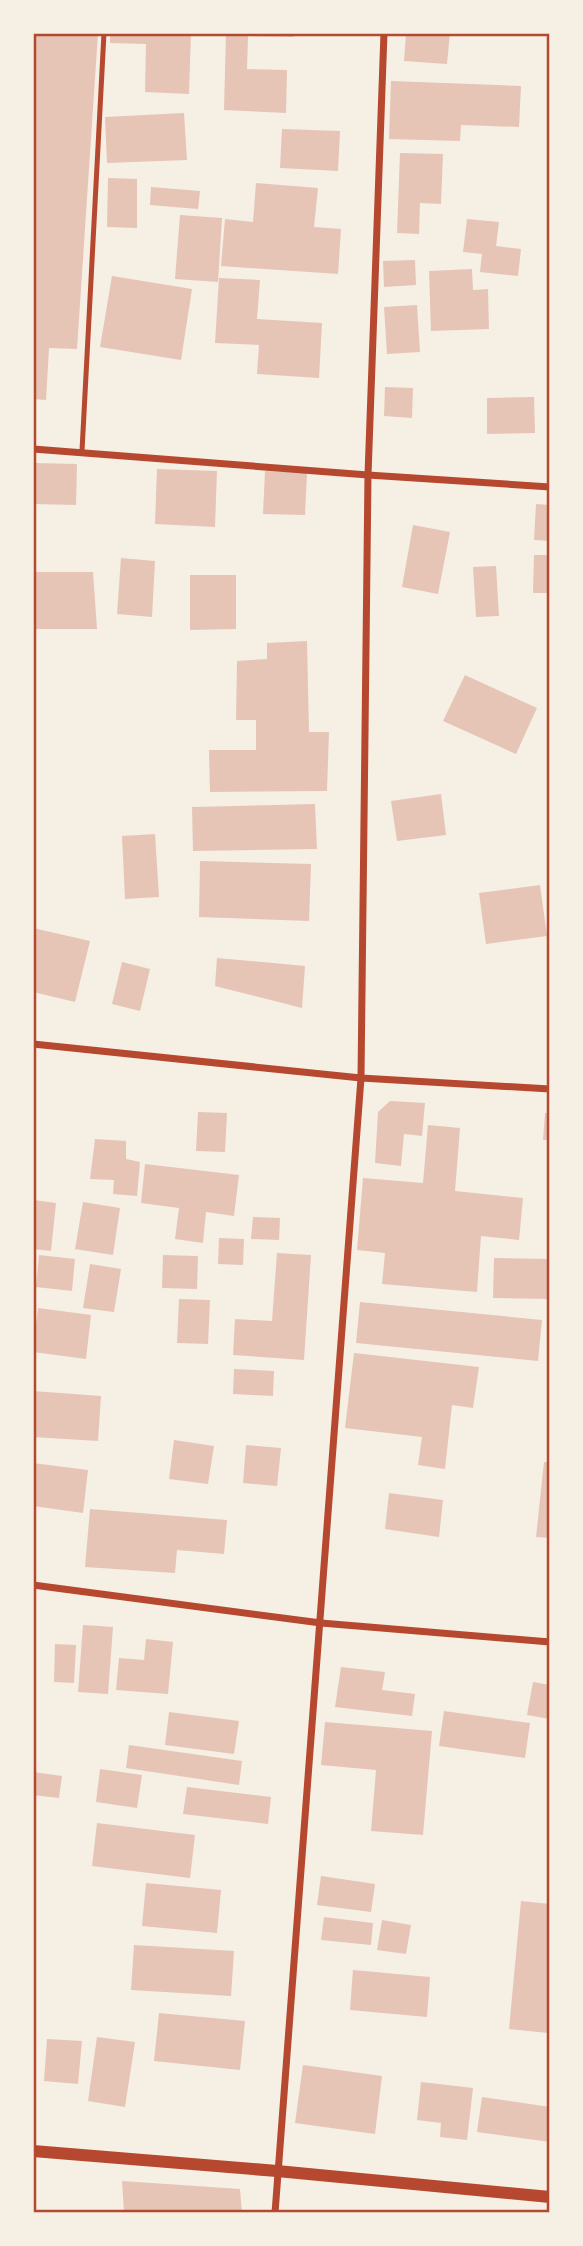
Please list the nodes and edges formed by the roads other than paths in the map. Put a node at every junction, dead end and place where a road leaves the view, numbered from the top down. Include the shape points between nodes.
1 (104, 33) edge
2 (384, 33) edge
3 (33, 449) edge
4 (82, 451) junction
5 (369, 475) junction
6 (550, 486) edge
7 (33, 1044) edge
8 (361, 1078) junction
9 (550, 1088) edge
10 (33, 1585) edge
11 (321, 1623) junction
12 (550, 1642) edge
13 (33, 2151) edge
14 (277, 2171) junction
15 (550, 2197) edge
16 (275, 2213) edge

1 - 4 lane
2 - 5 street
3 - 4 street
4 - 5 street
5 - 6 street
5 - 8 street
7 - 8 street
8 - 9 street
8 - 11 street
10 - 11 street
11 - 12 street
11 - 14 street
13 - 14 street
14 - 15 street
14 - 16 street

